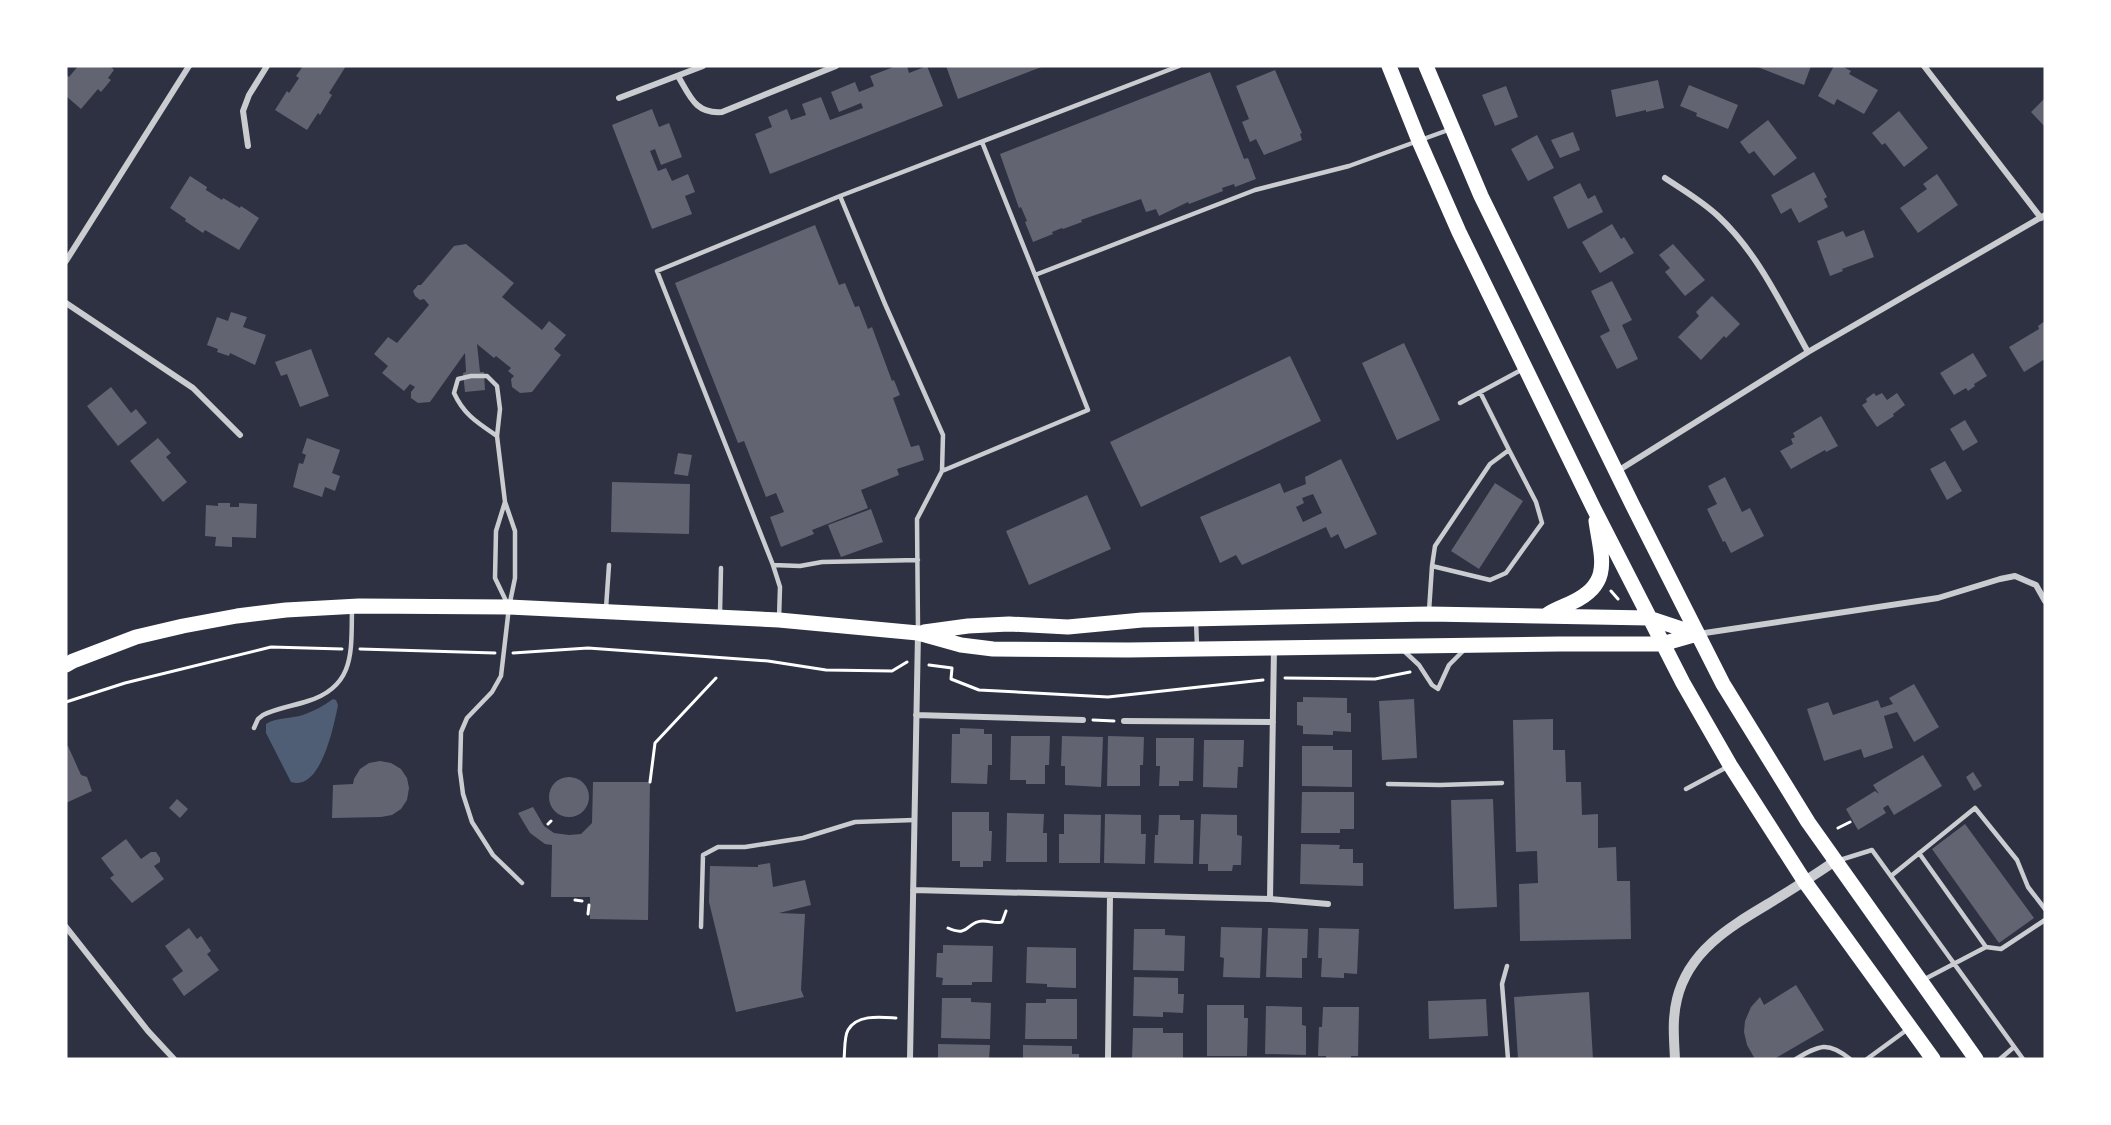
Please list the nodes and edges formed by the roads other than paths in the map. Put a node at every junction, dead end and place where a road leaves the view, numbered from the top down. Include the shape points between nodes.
1 (189, 66) edge
2 (267, 66) edge
3 (703, 66) edge
4 (836, 66) edge
5 (1179, 66) edge
6 (1389, 66) edge
7 (1426, 66) edge
8 (1924, 66) edge
9 (678, 76) junction
10 (619, 98) dead end
11 (1451, 129) junction
12 (1419, 141) junction
13 (982, 142) junction
14 (248, 146) dead end
15 (1665, 178) dead end
16 (840, 196) junction
17 (2043, 217) edge
18 (66, 261) edge
19 (1035, 275) junction
20 (66, 303) edge
21 (1808, 352) junction
22 (1526, 367) junction
23 (1480, 392) junction
24 (1460, 403) dead end
25 (240, 435) dead end
26 (497, 436) junction
27 (1509, 450) junction
28 (942, 471) junction
29 (1616, 472) junction
30 (506, 502) junction
31 (1594, 509) junction
32 (918, 560) junction
33 (609, 565) dead end
34 (773, 566) junction
35 (1432, 566) junction
36 (721, 568) dead end
37 (2045, 601) edge
38 (352, 606) junction
39 (509, 607) junction
40 (606, 612) junction
41 (1429, 614) junction
42 (1545, 615) junction
43 (720, 617) junction
44 (1649, 618) junction
45 (1196, 619) junction
46 (779, 620) junction
47 (918, 633) junction
48 (1697, 634) junction
49 (1662, 644) junction
50 (1397, 646) junction
51 (1469, 646) junction
52 (1274, 648) junction
53 (1197, 649) junction
54 (68, 662) edge
55 (916, 715) junction
56 (1083, 720) road end
57 (1124, 721) road end
58 (1273, 722) junction
59 (254, 728) dead end
60 (1730, 765) junction
61 (1502, 783) dead end
62 (1388, 784) dead end
63 (1686, 789) dead end
64 (914, 820) junction
65 (1919, 853) junction
66 (1835, 861) junction
67 (1890, 876) junction
68 (1805, 882) junction
69 (522, 883) dead end
70 (913, 891) junction
71 (1110, 895) junction
72 (1270, 899) junction
73 (1328, 904) dead end
74 (2045, 909) edge
75 (2045, 920) edge
76 (66, 927) edge
77 (701, 927) dead end
78 (1986, 946) junction
79 (1953, 963) junction
80 (1507, 966) dead end
81 (1920, 981) junction
82 (1910, 1027) junction
83 (2014, 1047) junction
84 (174, 1059) edge
85 (910, 1059) edge
86 (1108, 1059) edge
87 (1508, 1059) edge
88 (1676, 1059) edge
89 (1796, 1059) edge
90 (1851, 1059) edge
91 (1867, 1059) edge
92 (1933, 1059) edge
93 (1976, 1059) edge
94 (2000, 1059) edge
95 (2023, 1059) edge

1 - 18 street
2 - 14 street via 243,111
3 - 9 street
4 - 9 street via 722,112 701,109
5 - 13 lane
6 - 12 main road
7 - 11 main road
8 - 17 street
9 - 10 street
11 - 12 lane
11 - 29 main road
12 - 19 lane via 1349,166 1255,190
12 - 22 main road
13 - 16 lane
13 - 19 lane
15 - 21 street via 1705,205 1736,235
16 - 28 lane via 943,435
16 - 34 lane via 657,271
17 - 21 street
19 - 28 lane via 1088,410
20 - 25 street via 193,388
21 - 29 street
22 - 23 lane
22 - 31 main road
23 - 24 lane
23 - 27 lane
26 - 26 lane via 497,386 487,376 458,379 454,393 461,407
26 - 30 lane
27 - 35 lane via 1490,464 1435,546
27 - 35 lane via 1536,502 1542,524 1506,573 1490,580
28 - 32 lane via 917,519
29 - 48 main road
30 - 39 lane via 515,531 515,578
30 - 39 lane via 496,531 495,578
31 - 42 main road via 1602,575 1594,589
31 - 44 main road
32 - 34 lane
32 - 47 lane
33 - 40 lane
34 - 46 lane via 780,587
35 - 41 lane
36 - 43 lane
37 - 48 street via 2036,585 2015,576 1938,598
38 - 39 main road
38 - 54 main road via 237,616 183,626 136,637
38 - 59 lane via 351,649 339,683 310,701 263,715
39 - 40 main road
39 - 69 lane via 501,676 492,692 467,718 461,732 460,771 472,822 493,855
40 - 43 main road
41 - 42 main road
41 - 45 main road
42 - 44 main road
43 - 46 main road
44 - 48 main road
44 - 49 main road
45 - 47 main road via 1068,627 992,625
45 - 53 lane
46 - 47 main road
47 - 53 main road via 993,649
47 - 55 street
48 - 49 main road
48 - 66 main road via 1762,750
49 - 51 main road
49 - 60 main road
50 - 51 main road
50 - 51 lane via 1438,689 1449,665
50 - 52 main road
52 - 53 main road
52 - 58 street
55 - 56 street
55 - 64 street
57 - 58 street
58 - 72 street
60 - 63 lane
60 - 68 main road
61 - 62 lane
64 - 70 street
64 - 77 lane via 855,822 803,838 718,847 703,855
65 - 67 lane
65 - 74 lane via 1976,808 2017,860 2028,886
65 - 78 lane
66 - 67 lane via 1872,850
66 - 68 street
66 - 81 main road
67 - 79 lane
68 - 82 main road
68 - 88 street via 1727,928 1693,963 1684,978 1674,1014
70 - 71 street
70 - 85 street
71 - 72 street
71 - 86 street
72 - 73 street
75 - 78 lane via 2001,949
76 - 84 street
78 - 79 lane
79 - 81 lane
79 - 83 lane
80 - 87 lane via 1502,984
81 - 93 main road
82 - 91 lane
82 - 92 main road
83 - 94 lane
83 - 95 lane
89 - 90 lane via 1815,1047 1828,1045

